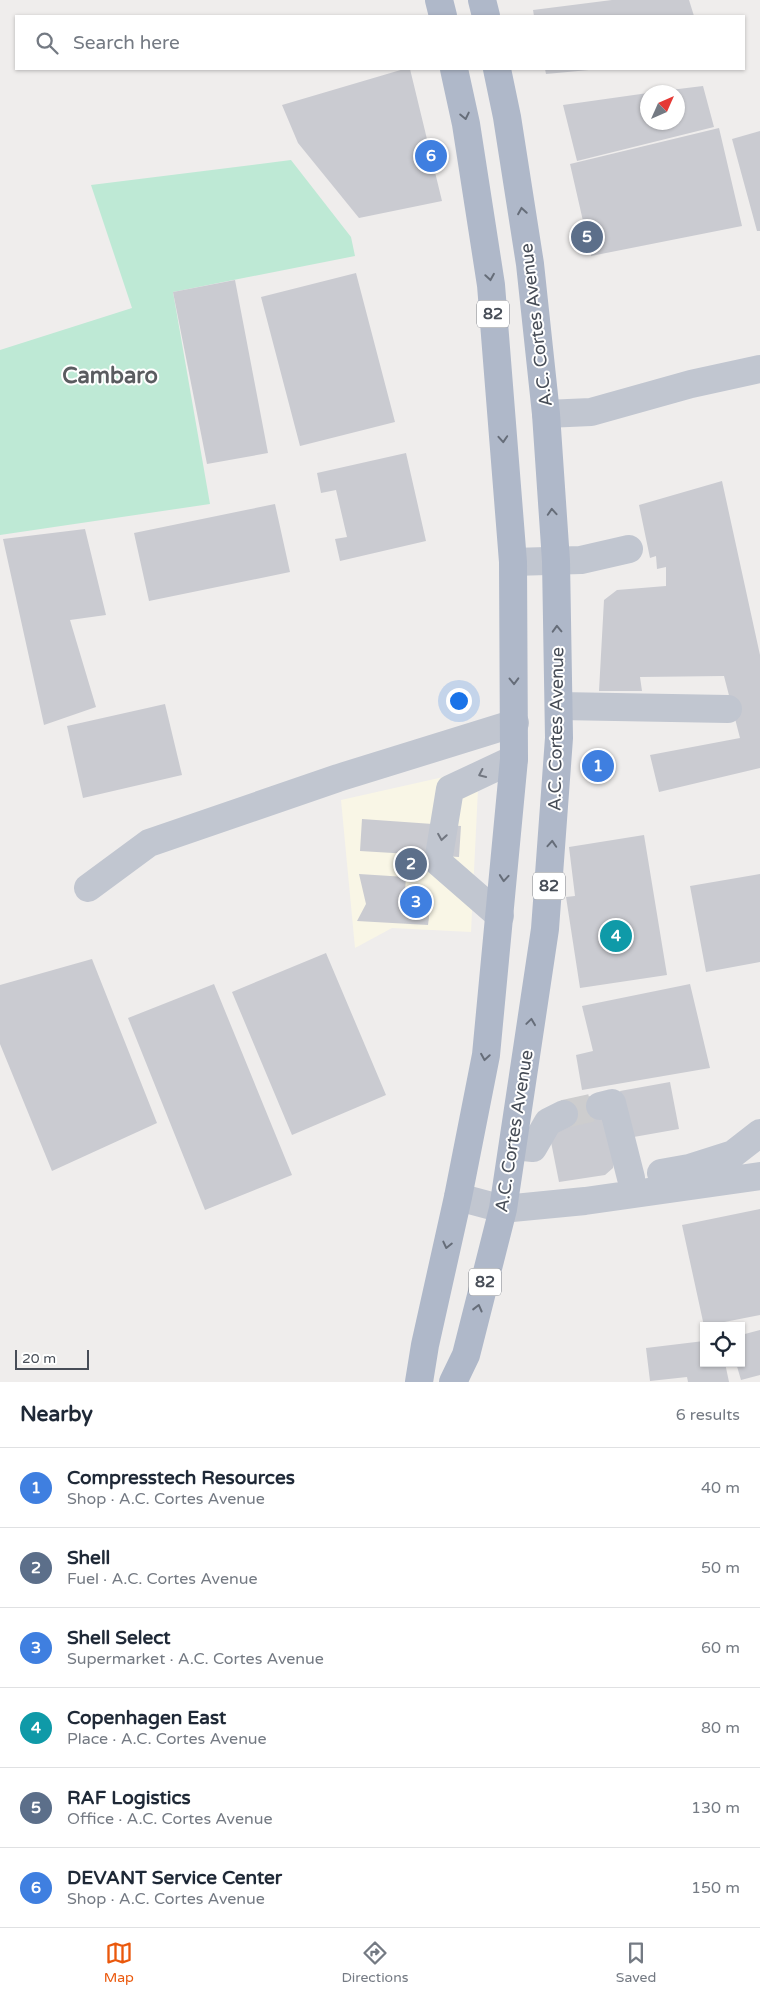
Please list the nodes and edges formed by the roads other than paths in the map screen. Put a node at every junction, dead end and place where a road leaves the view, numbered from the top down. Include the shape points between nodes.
1 (439, 0) edge
2 (482, 0) edge
3 (443, 15) edge
4 (486, 15) edge
5 (454, 70) edge
6 (497, 70) edge
7 (760, 369) edge
8 (546, 414) junction
9 (629, 549) dead end
10 (556, 561) junction
11 (513, 562) junction
12 (560, 706) junction
13 (728, 709) dead end
14 (515, 723) junction
15 (514, 759) junction
16 (88, 888) dead end
17 (500, 916) junction
18 (600, 1106) tunnel mouth
19 (564, 1114) tunnel mouth
20 (760, 1133) edge
21 (513, 1146) junction
22 (760, 1176) edge
23 (631, 1178) junction
24 (458, 1197) junction
25 (517, 1208) junction
26 (419, 1382) edge
27 (453, 1382) edge

1 - 3 main road
2 - 4 main road
5 -> 11 main road, 82 via 466,124 491,285
8 -> 6 main road, A.C. Cortes Avenue / 82 via 530,264
7 - 8 lane via 591,412
10 -> 8 main road, A.C. Cortes Avenue / 82
9 - 10 lane via 581,560
10 - 11 lane
12 -> 10 main road, A.C. Cortes Avenue / 82
11 -> 14 main road, 82
12 - 13 lane
21 -> 12 main road, A.C. Cortes Avenue / 82 via 545,929
14 - 15 main road, 82
14 - 16 lane via 338,778 149,843
15 -> 17 main road, 82
15 -> 17 lane via 450,789 438,862
17 -> 24 main road, 82 via 486,1055
18 - 23 lane via 612,1102
19 - 21 lane via 548,1122 533,1148
20 - 23 lane via 733,1154 689,1168
21 - 25 main road, A.C. Cortes Avenue / 82
22 - 25 lane
23 - 25 lane via 546,1192
24 - 25 lane
24 -> 26 main road, 82
27 -> 25 main road, A.C. Cortes Avenue / 82 via 466,1355

